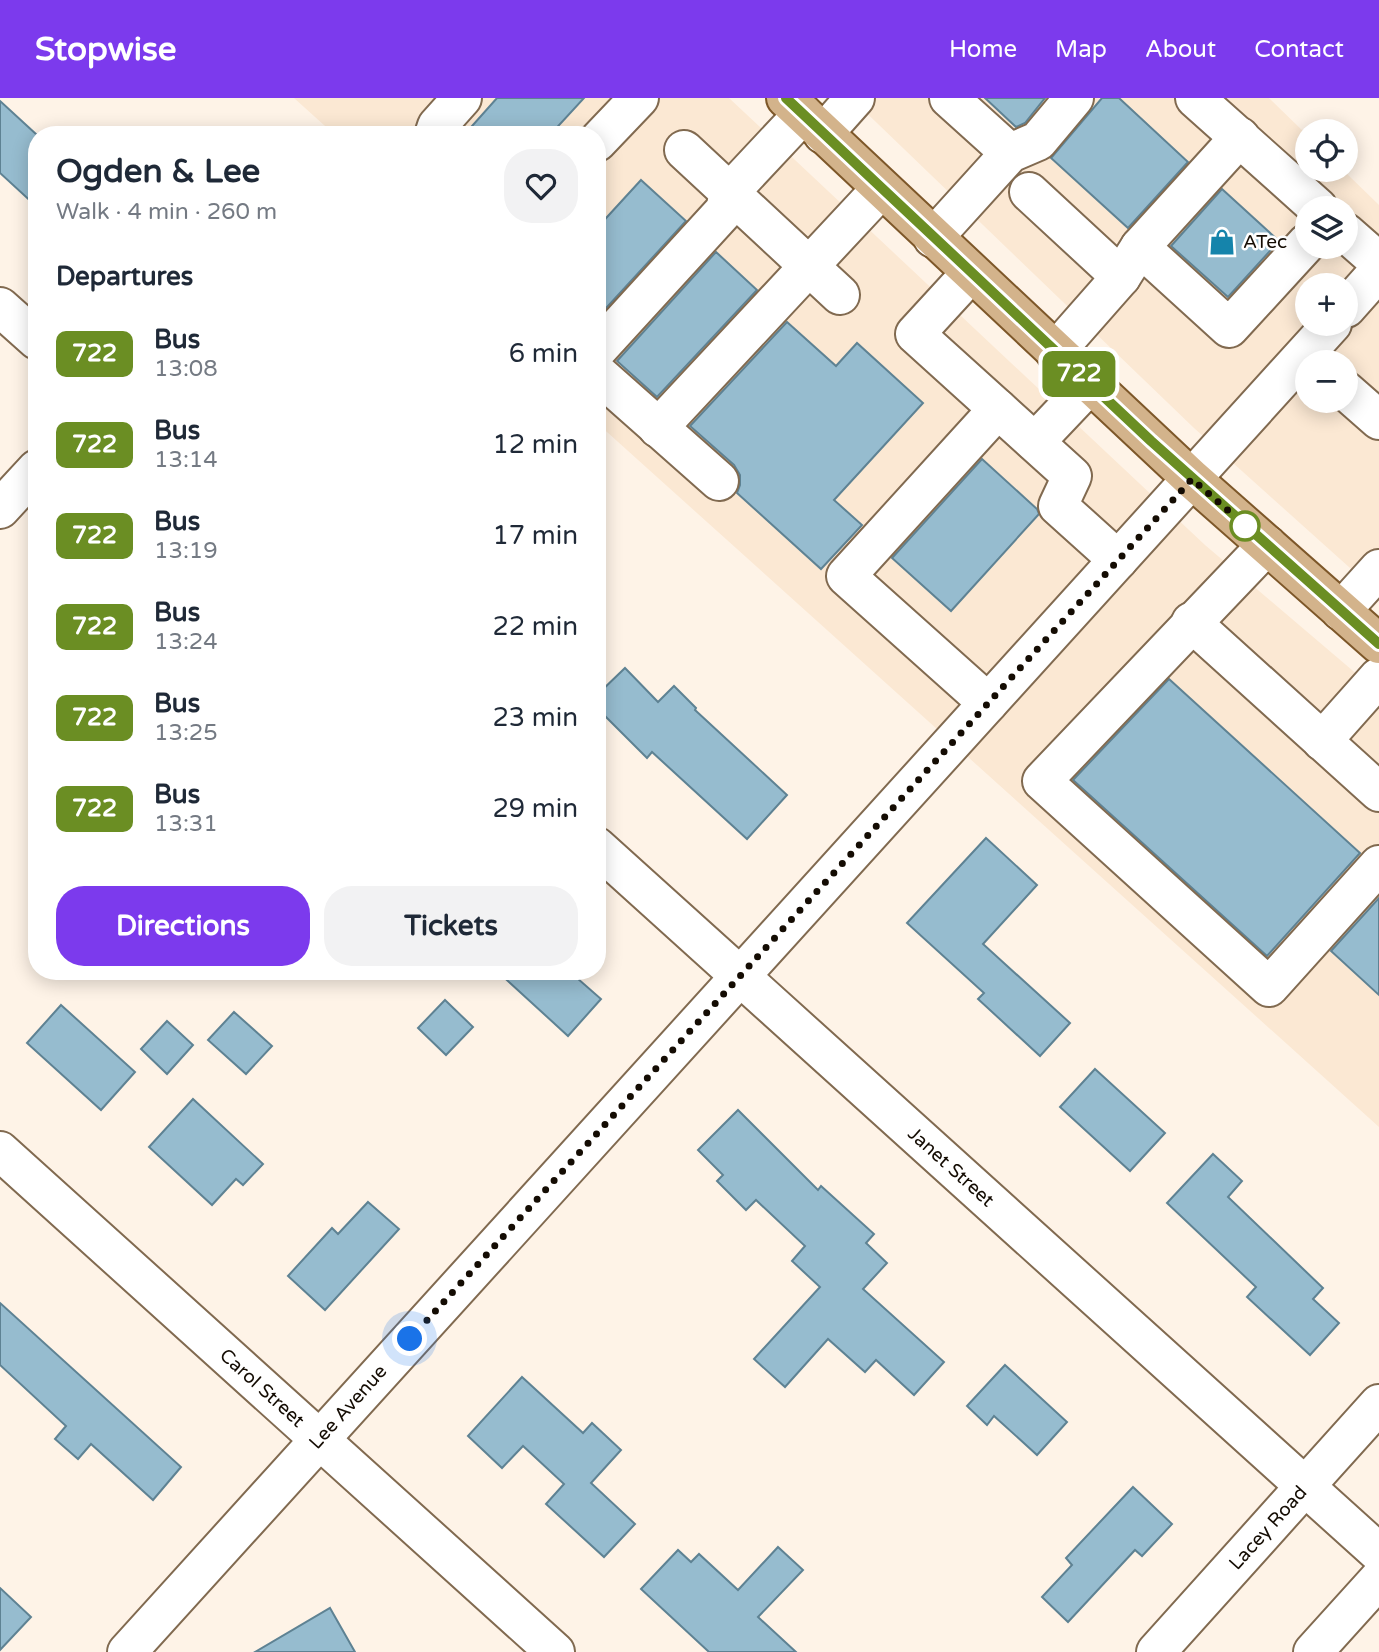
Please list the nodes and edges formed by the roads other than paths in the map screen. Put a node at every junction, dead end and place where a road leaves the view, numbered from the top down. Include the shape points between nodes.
1 (462, 98) edge
2 (639, 98) edge
3 (855, 98) edge
4 (949, 98) edge
5 (1074, 98) edge
6 (1195, 98) edge
7 (804, 115) edge
8 (437, 126) edge
9 (606, 133) edge
10 (1240, 137) junction
11 (684, 150) dead end
12 (1010, 153) junction
13 (881, 189) junction
14 (1029, 192) dead end
15 (729, 193) junction
16 (1305, 196) edge
17 (933, 238) junction
18 (1358, 244) edge
19 (1295, 256) edge
20 (1130, 262) junction
21 (1379, 262) edge
22 (809, 266) junction
23 (1379, 271) edge
24 (971, 273) junction
25 (840, 295) dead end
26 (1358, 295) edge
27 (0, 307) edge
28 (28, 332) edge
29 (606, 340) edge
30 (1055, 352) junction
31 (1295, 372) edge
32 (606, 381) edge
33 (1090, 384) junction
34 (1358, 402) edge
35 (998, 409) junction
36 (1379, 420) edge
37 (659, 428) junction
38 (1035, 442) junction
39 (28, 479) edge
40 (1192, 479) junction
41 (719, 481) dead end
42 (0, 509) edge
43 (1267, 545) junction
44 (1118, 560) junction
45 (1379, 569) edge
46 (1341, 611) junction
47 (1191, 622) junction
48 (1379, 644) edge
49 (1379, 677) edge
50 (988, 703) junction
51 (1322, 741) junction
52 (1379, 792) edge
53 (606, 855) edge
54 (1379, 865) edge
55 (739, 975) junction
56 (0, 1151) edge
57 (1379, 1404) edge
58 (319, 1440) junction
59 (1305, 1486) junction
60 (1379, 1552) edge
61 (1379, 1579) edge
62 (127, 1652) edge
63 (555, 1652) edge
64 (1156, 1652) edge
65 (1313, 1652) edge

1 - 8 street
2 - 9 street
3 - 7 street
4 - 12 street
5 - 12 street via 1038,141
6 - 10 street
7 - 13 main road
7 - 15 street
10 - 16 street
10 - 20 street
11 - 15 street
12 - 17 street
13 - 17 main road
13 - 22 street
14 - 20 street
15 - 22 street
15 - 29 street via 725,210
17 - 24 main road
18 - 21 street
19 - 20 street via 1229,328
20 - 30 street
22 - 25 street
22 - 37 street
23 - 26 street
24 - 30 main road
24 - 35 street via 915,334
27 - 28 street
30 - 33 main road
31 - 40 street, Lee Avenue
32 - 37 street
33 - 38 street
33 - 40 main road
34 - 36 street
35 - 38 street
35 - 50 street via 846,576
37 - 41 street
38 - 44 street via 1072,476 1058,506
39 - 42 street
40 - 43 main road
40 - 44 street, Lee Avenue
43 - 46 main road
43 - 47 street
44 - 50 street, Lee Avenue
45 - 46 street
46 - 48 main road
47 - 51 street
47 - 54 street via 1042,781 1269,987
49 - 51 street
50 - 55 street, Lee Avenue
51 - 52 street
53 - 55 street, Janet Street
55 - 58 street, Lee Avenue
55 - 59 street, Janet Street
56 - 58 street, Carol Street
57 - 59 street, Lacey Road
58 - 62 street, Lee Avenue
58 - 63 street, Carol Street
59 - 60 street, Janet Street
59 - 64 street, Lacey Road
61 - 65 street

